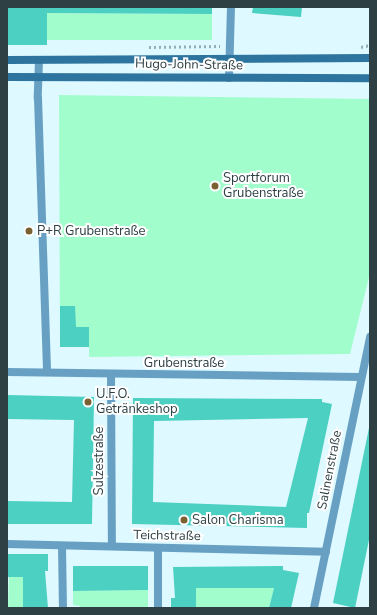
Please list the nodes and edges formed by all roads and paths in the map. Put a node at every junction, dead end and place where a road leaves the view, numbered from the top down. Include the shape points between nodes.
1 (231, 7) edge
2 (370, 58) edge
3 (230, 59) junction
4 (7, 60) edge
5 (39, 60) junction
6 (38, 76) junction
7 (7, 77) edge
8 (229, 78) junction
9 (370, 78) edge
10 (370, 337) edge
11 (7, 372) edge
12 (47, 372) junction
13 (111, 375) junction
14 (361, 377) junction
15 (7, 544) edge
16 (62, 546) junction
17 (112, 546) junction
18 (158, 548) junction
19 (326, 552) junction
20 (63, 608) edge
21 (158, 608) edge
22 (314, 608) edge

1 - 3 street
2 - 3 main road, Hugo-John-Straße
3 - 5 main road, Hugo-John-Straße
3 - 8 street
4 - 5 main road, Hugo-John-Straße
5 - 6 street
6 - 7 main road, Hugo-John-Straße
6 - 8 main road, Hugo-John-Straße
6 - 12 street
8 - 9 main road, Hugo-John-Straße
10 - 14 street, Salinenstraße
11 - 12 street, Grubenstraße
12 - 13 street, Grubenstraße
13 - 14 street, Grubenstraße
13 - 17 street, Sulzestraße
14 - 19 street, Salinenstraße
15 - 16 street, Teichstraße
16 - 17 street, Teichstraße
16 - 20 street
17 - 18 street, Teichstraße
18 - 19 street, Teichstraße
18 - 21 street
19 - 22 street, Salinenstraße

